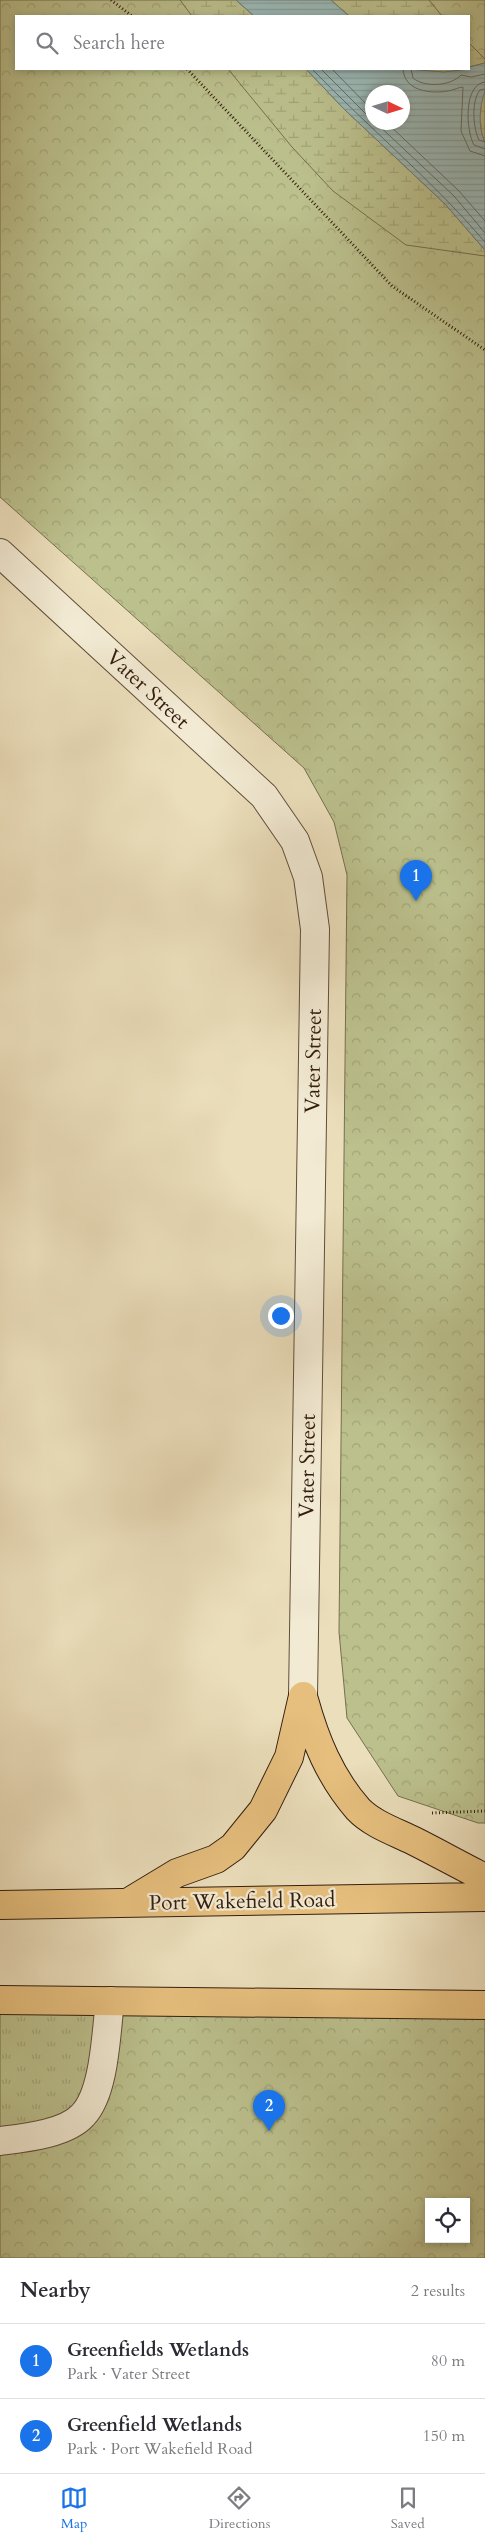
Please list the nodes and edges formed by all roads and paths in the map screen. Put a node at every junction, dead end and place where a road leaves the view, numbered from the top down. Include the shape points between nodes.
1 (111, 0) edge
2 (131, 15) edge
3 (188, 70) edge
4 (485, 350) edge
5 (0, 553) edge
6 (303, 1696) junction
7 (485, 1878) edge
8 (485, 1897) edge
9 (127, 1902) junction
10 (0, 1905) edge
11 (0, 2000) edge
12 (110, 2001) junction
13 (485, 2005) edge
14 (0, 2141) edge

1 - 2 path
3 - 4 path via 392,286
5 - 6 street, Vater Street via 264,796 295,841 308,877 315,929
6 - 7 highway via 323,1756 359,1810
6 - 9 highway via 289,1757 263,1810 233,1847 216,1859 177,1873
8 - 9 highway, Port Wakefield Road
9 - 10 highway, Port Wakefield Road
11 - 12 highway
12 - 13 highway
12 - 14 street via 95,2098 83,2116 38,2136

